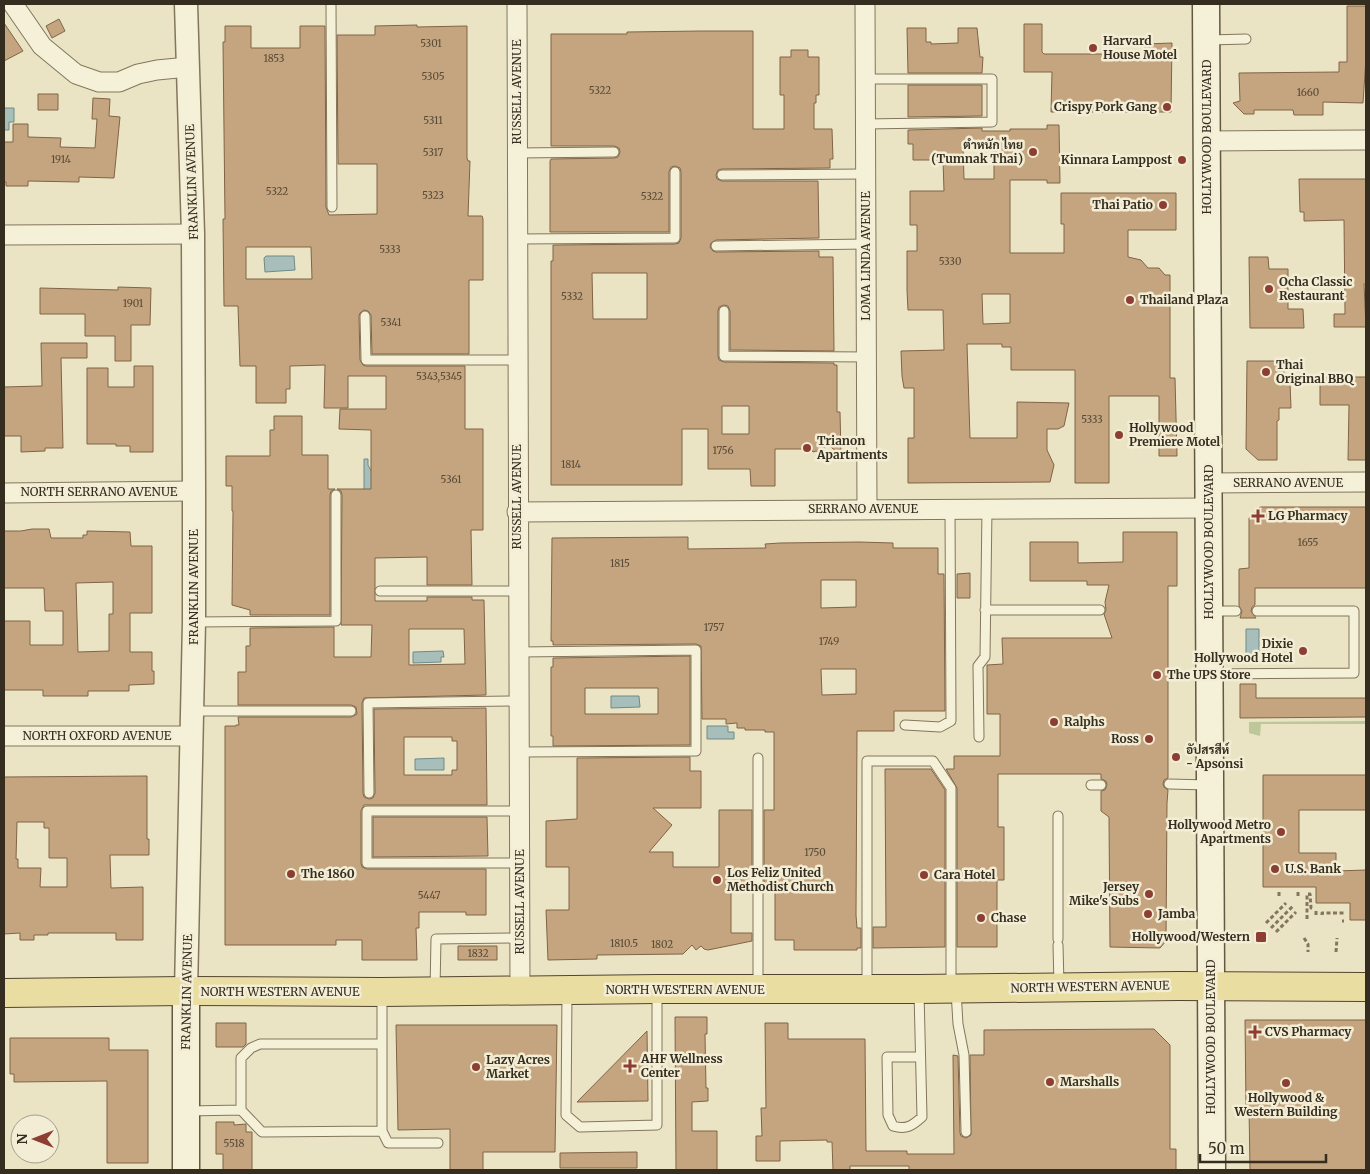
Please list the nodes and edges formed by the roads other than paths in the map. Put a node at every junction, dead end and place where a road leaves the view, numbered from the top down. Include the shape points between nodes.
1 (13, 4) edge
2 (186, 4) edge
3 (331, 4) edge
4 (517, 4) edge
5 (865, 4) edge
6 (1206, 4) edge
7 (1246, 39) dead end
8 (1207, 40) junction
9 (188, 67) junction
10 (865, 79) junction
11 (865, 124) junction
12 (1366, 140) edge
13 (1207, 141) junction
14 (614, 152) dead end
15 (517, 153) junction
16 (675, 172) dead end
17 (865, 174) junction
18 (722, 175) dead end
19 (332, 207) dead end
20 (193, 234) junction
21 (4, 235) edge
22 (517, 239) junction
23 (866, 244) junction
24 (716, 246) dead end
25 (724, 312) dead end
26 (365, 316) dead end
27 (866, 357) junction
28 (517, 360) junction
29 (1366, 482) edge
30 (194, 491) junction
31 (4, 493) edge
32 (336, 495) dead end
33 (1209, 496) junction
34 (867, 509) junction
35 (950, 509) junction
36 (987, 509) junction
37 (517, 512) junction
38 (380, 591) dead end
39 (518, 591) junction
40 (985, 610) junction
41 (1100, 610) dead end
42 (1209, 611) junction
43 (1236, 611) dead end
44 (1257, 611) dead end
45 (194, 622) junction
46 (518, 652) junction
47 (1208, 674) junction
48 (519, 701) junction
49 (191, 711) junction
50 (351, 711) dead end
51 (905, 726) dead end
52 (4, 736) edge
53 (191, 736) junction
54 (979, 737) dead end
55 (519, 752) junction
56 (758, 758) dead end
57 (1091, 784) dead end
58 (1101, 784) dead end
59 (1169, 784) dead end
60 (1209, 784) junction
61 (369, 793) dead end
62 (520, 811) junction
63 (1058, 816) dead end
64 (520, 863) junction
65 (520, 938) junction
66 (1059, 987) junction
67 (1211, 987) junction
68 (1366, 987) edge
69 (657, 989) junction
70 (867, 989) junction
71 (919, 989) junction
72 (954, 989) junction
73 (520, 990) junction
74 (567, 990) junction
75 (758, 990) junction
76 (186, 991) junction
77 (436, 991) junction
78 (382, 992) junction
79 (4, 993) edge
80 (382, 1044) junction
81 (920, 1057) junction
82 (241, 1110) junction
83 (186, 1111) junction
84 (382, 1131) junction
85 (966, 1132) dead end
86 (438, 1143) dead end
87 (186, 1170) edge
88 (1212, 1170) edge

1 - 9 street via 42,46 76,74 99,82 119,82 138,74
2 - 9 street, FRANKLIN AVENUE
3 - 19 lane
4 - 15 street, RUSSELL AVENUE
5 - 10 street, LOMA LINDA AVENUE
6 - 8 main road, HOLLYWOOD BOULEVARD
7 - 8 lane
8 - 13 main road, HOLLYWOOD BOULEVARD
9 - 20 street, FRANKLIN AVENUE
10 - 11 street, LOMA LINDA AVENUE
10 - 11 lane via 992,79 992,122
11 - 17 street, LOMA LINDA AVENUE
12 - 13 street
13 - 33 main road, HOLLYWOOD BOULEVARD
14 - 15 lane
15 - 22 street, RUSSELL AVENUE
16 - 22 lane via 675,238
17 - 18 lane
17 - 23 street, LOMA LINDA AVENUE
20 - 21 street
20 - 30 street, FRANKLIN AVENUE
22 - 28 street, RUSSELL AVENUE
23 - 24 lane
23 - 27 street, LOMA LINDA AVENUE
25 - 27 lane via 724,356
26 - 28 lane via 366,360
27 - 34 street, LOMA LINDA AVENUE
28 - 37 street, RUSSELL AVENUE
29 - 33 street, SERRANO AVENUE
30 - 31 street, NORTH SERRANO AVENUE
30 - 45 street, FRANKLIN AVENUE
32 - 45 lane via 336,621
33 - 36 street, SERRANO AVENUE
33 - 42 main road, HOLLYWOOD BOULEVARD
34 - 35 street, SERRANO AVENUE
34 - 37 street, SERRANO AVENUE
35 - 36 street, SERRANO AVENUE
35 - 51 lane via 951,721 940,727
36 - 40 lane
37 - 39 street, RUSSELL AVENUE
38 - 39 lane
39 - 46 street, RUSSELL AVENUE
40 - 41 lane
40 - 54 lane via 984,657 978,666
42 - 43 lane
42 - 47 main road, HOLLYWOOD BOULEVARD
44 - 47 lane via 1354,612 1354,673
45 - 49 street, FRANKLIN AVENUE
46 - 48 street, RUSSELL AVENUE
46 - 55 lane via 696,650 696,751
47 - 60 main road, HOLLYWOOD BOULEVARD
48 - 55 street, RUSSELL AVENUE
48 - 61 lane via 368,703
49 - 50 lane
49 - 53 street, FRANKLIN AVENUE
52 - 53 street, NORTH OXFORD AVENUE
53 - 76 street, FRANKLIN AVENUE
55 - 62 street, RUSSELL AVENUE
56 - 75 lane
57 - 58 lane
59 - 60 lane
60 - 67 main road, HOLLYWOOD BOULEVARD
62 - 64 street, RUSSELL AVENUE
62 - 64 lane via 367,811 367,863
63 - 66 lane
64 - 65 street, RUSSELL AVENUE
65 - 73 street, RUSSELL AVENUE
65 - 77 lane via 436,938
66 - 67 main road, NORTH WESTERN AVENUE
66 - 72 main road, NORTH WESTERN AVENUE
67 - 68 main road, NORTH WESTERN AVENUE
67 - 88 main road, HOLLYWOOD BOULEVARD
69 - 74 main road, NORTH WESTERN AVENUE
69 - 74 lane via 657,1125 580,1127 566,1115
69 - 75 main road, NORTH WESTERN AVENUE
70 - 71 main road, NORTH WESTERN AVENUE
70 - 72 lane via 867,761 933,761 951,788
70 - 75 main road, NORTH WESTERN AVENUE
71 - 72 main road, NORTH WESTERN AVENUE
71 - 81 lane
72 - 85 lane via 964,1055
73 - 74 main road, NORTH WESTERN AVENUE
73 - 77 main road, NORTH WESTERN AVENUE
76 - 78 main road, NORTH WESTERN AVENUE
76 - 79 main road, NORTH WESTERN AVENUE
76 - 83 main road, FRANKLIN AVENUE
77 - 78 main road, NORTH WESTERN AVENUE
78 - 80 lane
80 - 82 lane via 260,1044 251,1048 241,1058
80 - 84 lane
81 - 81 lane via 922,1118 910,1128 893,1126 888,1115 887,1057
82 - 83 lane
82 - 84 lane via 262,1132
83 - 87 main road, FRANKLIN AVENUE
84 - 86 lane via 388,1143

